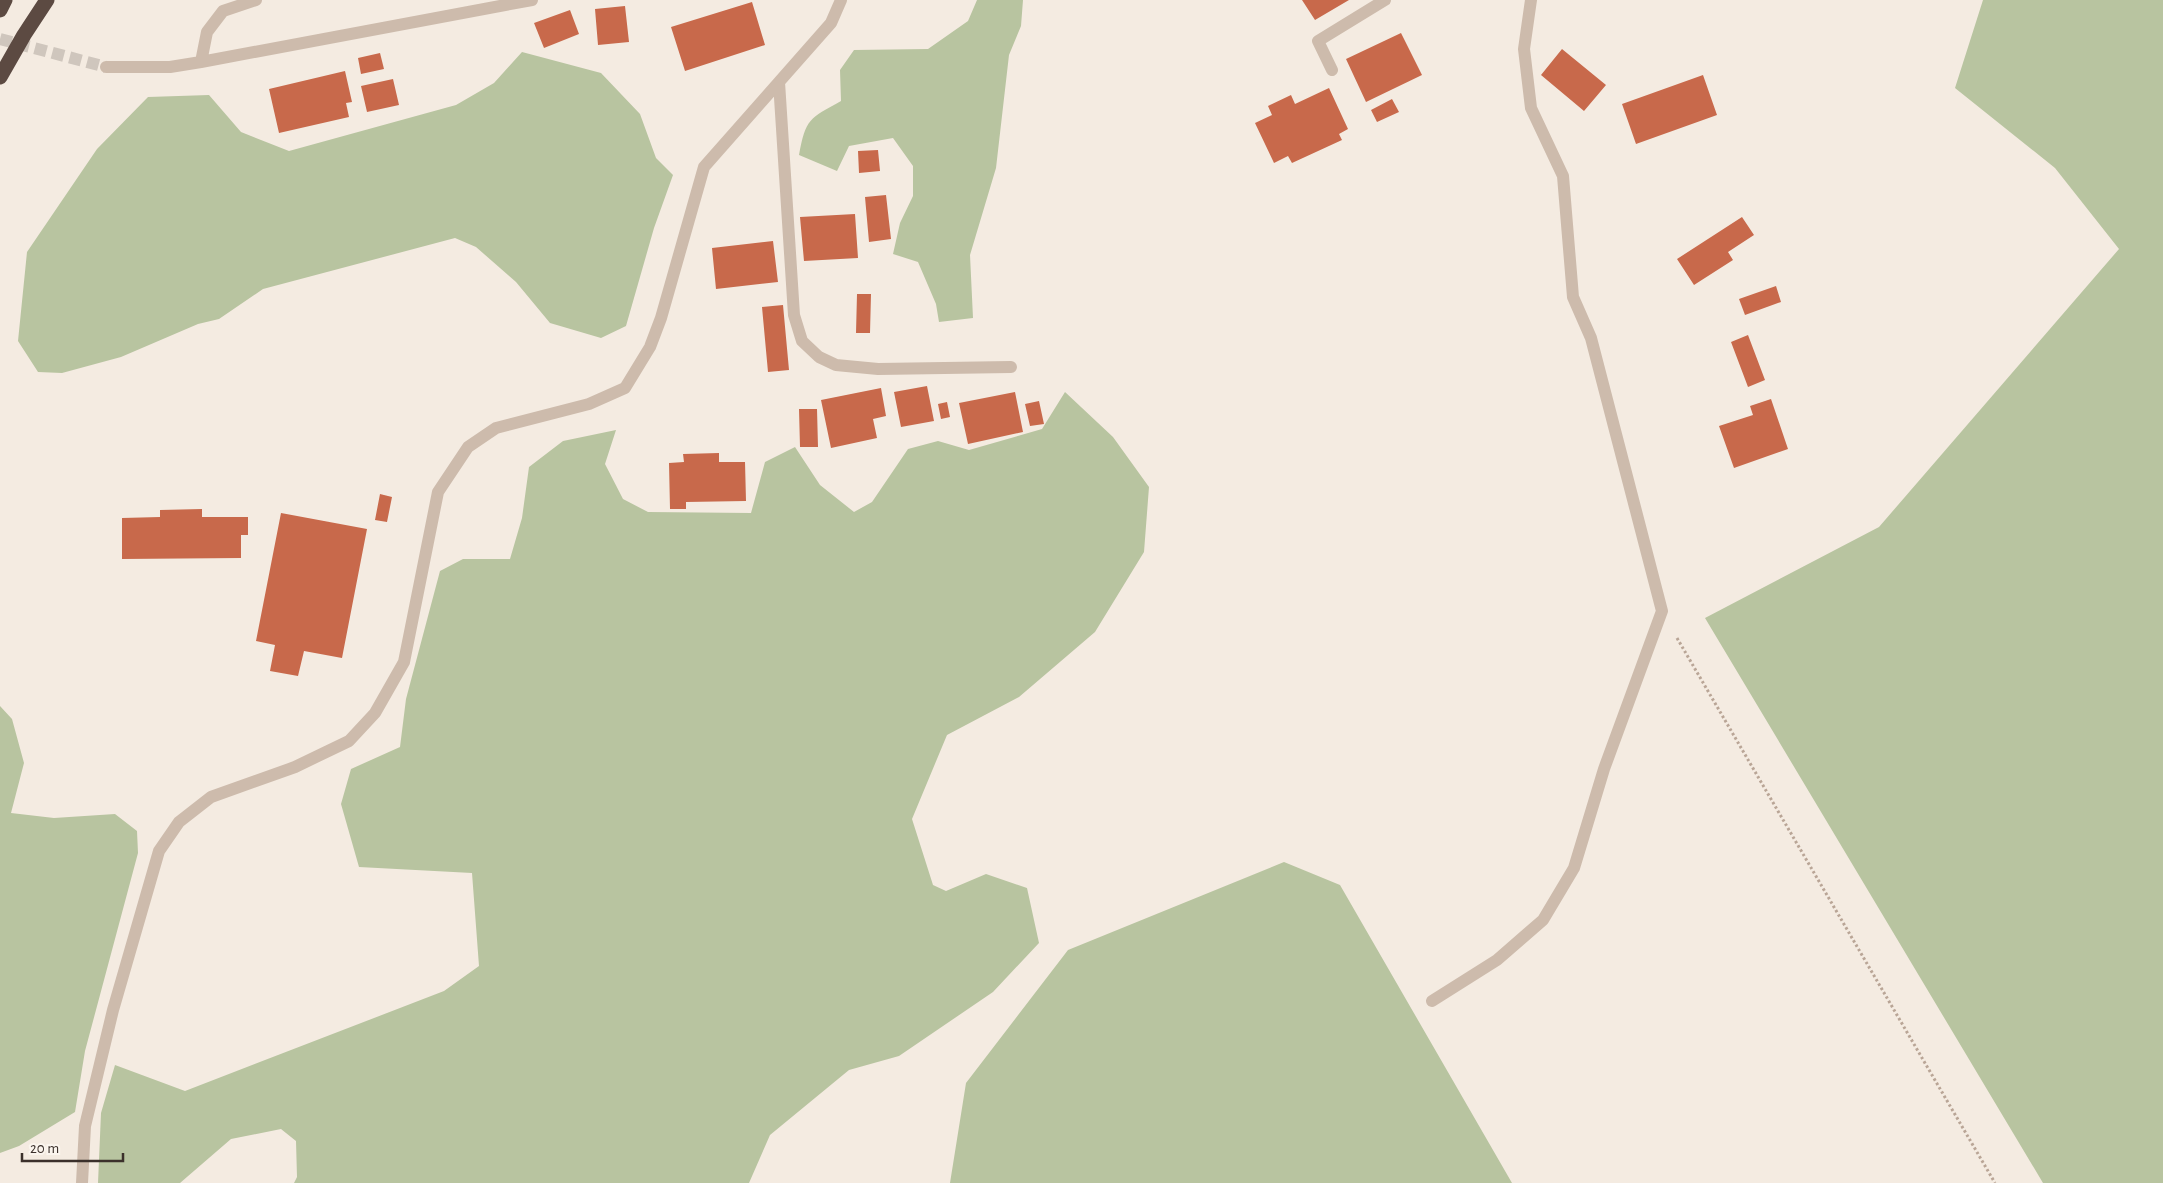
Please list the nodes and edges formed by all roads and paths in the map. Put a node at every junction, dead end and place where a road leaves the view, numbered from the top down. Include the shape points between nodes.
1 (5, 0) edge
2 (47, 0) edge
3 (256, 0) edge
4 (532, 0) edge
5 (842, 0) edge
6 (1385, 0) edge
7 (1531, 0) edge
8 (0, 10) edge
9 (201, 62) junction
10 (106, 67) tunnel mouth
11 (1332, 70) dead end
12 (0, 78) edge
13 (779, 82) junction
14 (1011, 367) dead end
15 (1662, 611) junction
16 (1432, 1002) dead end
17 (82, 1183) edge
18 (1995, 1183) edge

1 - 8 highway
2 - 12 highway
3 - 9 street via 223,11 207,32
4 - 9 street
5 - 13 street via 831,24
6 - 11 street via 1318,41
7 - 15 street via 1524,49 1531,108 1563,176 1573,297 1591,338
9 - 10 street via 170,67
13 - 14 street via 794,315 802,341 820,357 836,365 878,369
13 - 17 street via 704,166 661,318 650,347 625,388 589,404 496,428 468,447 438,492 404,662 375,713 349,741 295,766 211,796 179,822 160,851 113,1010 84,1126
15 - 16 street via 1604,769 1574,868 1543,920 1497,960
15 - 18 path

